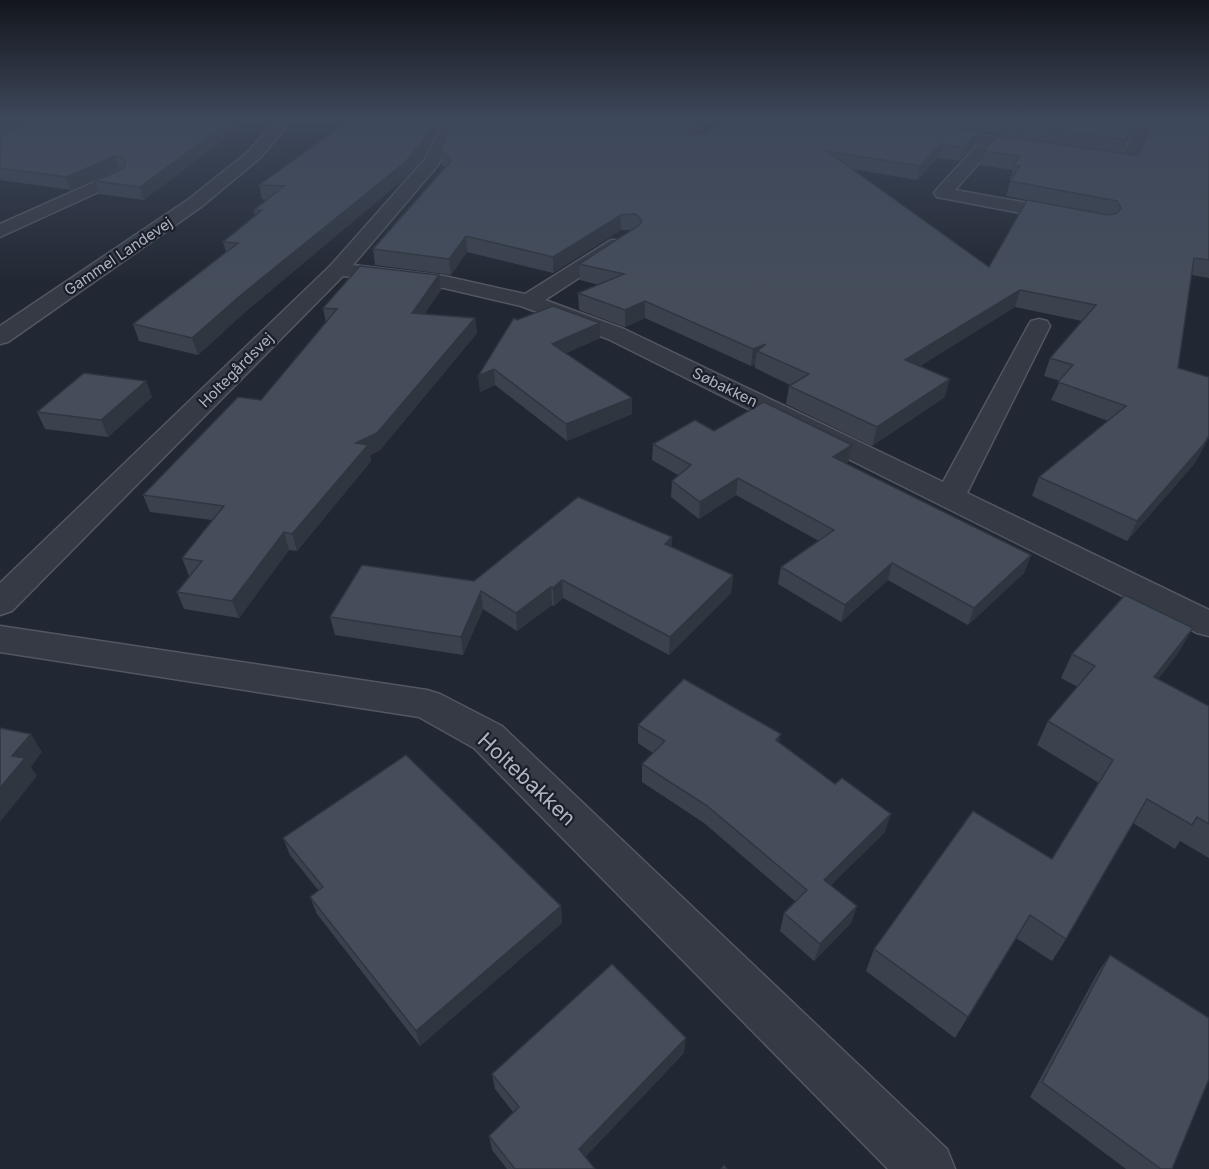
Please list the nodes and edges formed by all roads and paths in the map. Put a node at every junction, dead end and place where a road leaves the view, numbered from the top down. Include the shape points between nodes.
1 (230, 175) edge
2 (420, 175) edge
3 (960, 175) edge
4 (119, 176) edge
5 (1081, 218) edge
6 (0, 231) edge
7 (629, 236) edge
8 (338, 269) junction
9 (528, 301) junction
10 (1039, 326) dead end
11 (0, 337) edge
12 (950, 497) junction
13 (0, 603) edge
14 (1209, 624) edge
15 (0, 639) edge
16 (927, 1169) edge

1 - 11 street, Gammel Landevej via 195,203
2 - 8 street, Holtegårdsvej
3 - 5 street via 943,193
4 - 6 street
7 - 9 street
8 - 9 street, Søbakken via 444,282
8 - 13 street, Holtegårdsvej
9 - 12 street, Søbakken via 616,334
10 - 12 street
12 - 14 street, Søbakken
15 - 16 street, Holtebakken via 427,704 488,737

